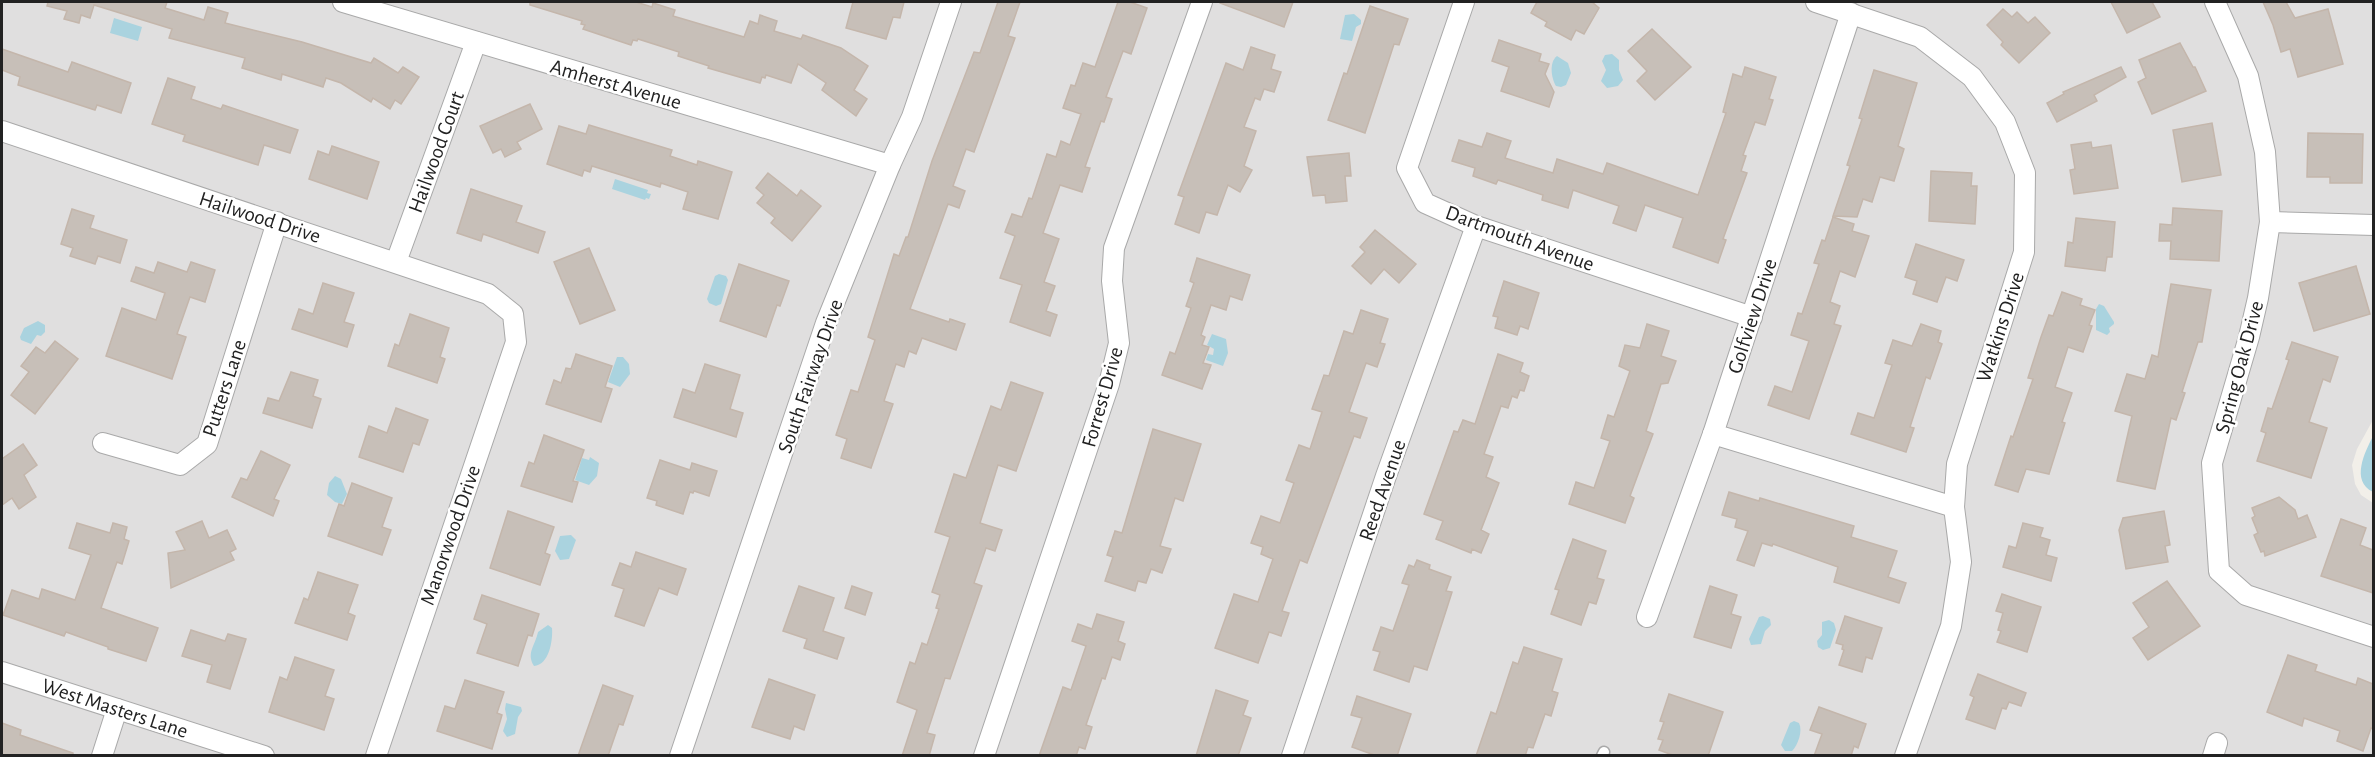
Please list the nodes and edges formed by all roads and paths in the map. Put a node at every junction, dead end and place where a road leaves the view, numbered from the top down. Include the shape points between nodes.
1 (343, 2) edge
2 (951, 2) edge
3 (1202, 2) edge
4 (1464, 2) edge
5 (1816, 2) edge
6 (2215, 2) edge
7 (1851, 13) junction
8 (476, 42) junction
9 (2, 131) edge
10 (890, 165) junction
11 (277, 222) junction
12 (2270, 222) junction
13 (2373, 225) edge
14 (1476, 226) junction
15 (396, 262) junction
16 (513, 314) joint
17 (1752, 317) junction
18 (1713, 434) junction
19 (103, 443) dead end
20 (1954, 507) junction
21 (1647, 616) dead end
22 (2373, 637) edge
23 (2, 672) edge
24 (117, 710) junction
25 (102, 756) edge
26 (264, 756) edge
27 (376, 756) edge
28 (680, 756) edge
29 (984, 756) edge
30 (1292, 756) edge
31 (1905, 756) edge

1 - 8 street, Amherst Avenue
2 - 10 street, South Fairway Drive via 912,117
3 - 29 street, Forrest Drive via 1114,248 1112,281 1119,342 1109,384
4 - 14 street, Dartmouth Avenue via 1407,168 1425,203
5 - 7 street, Watkins Drive
6 - 12 street, Spring Oak Drive via 2248,76 2265,153
7 - 17 street, Golfview Drive
7 - 20 street, Watkins Drive via 1920,37 1972,77 2005,122 2025,173 2024,252 1957,464
8 - 10 street, Amherst Avenue
8 - 15 street, Hailwood Court
9 - 11 street, Hailwood Drive
10 - 28 street, South Fairway Drive via 826,323
11 - 15 street, Hailwood Drive
11 - 19 street, Putters Lane via 207,444 180,465
12 - 13 street
12 - 22 street, Spring Oak Drive via 2246,351 2212,463 2219,571 2246,595
14 - 17 street, Dartmouth Avenue
14 - 30 street, Reed Avenue via 1386,476
15 - 16 street, Hailwood Drive via 488,294
16 - 27 street, Manorwood Drive via 516,342
17 - 18 street, Golfview Drive
18 - 20 street
18 - 21 street, Golfview Drive
20 - 31 street, Watkins Drive via 1961,562 1951,626
23 - 24 street, West Masters Lane
24 - 25 street
24 - 26 street, West Masters Lane

